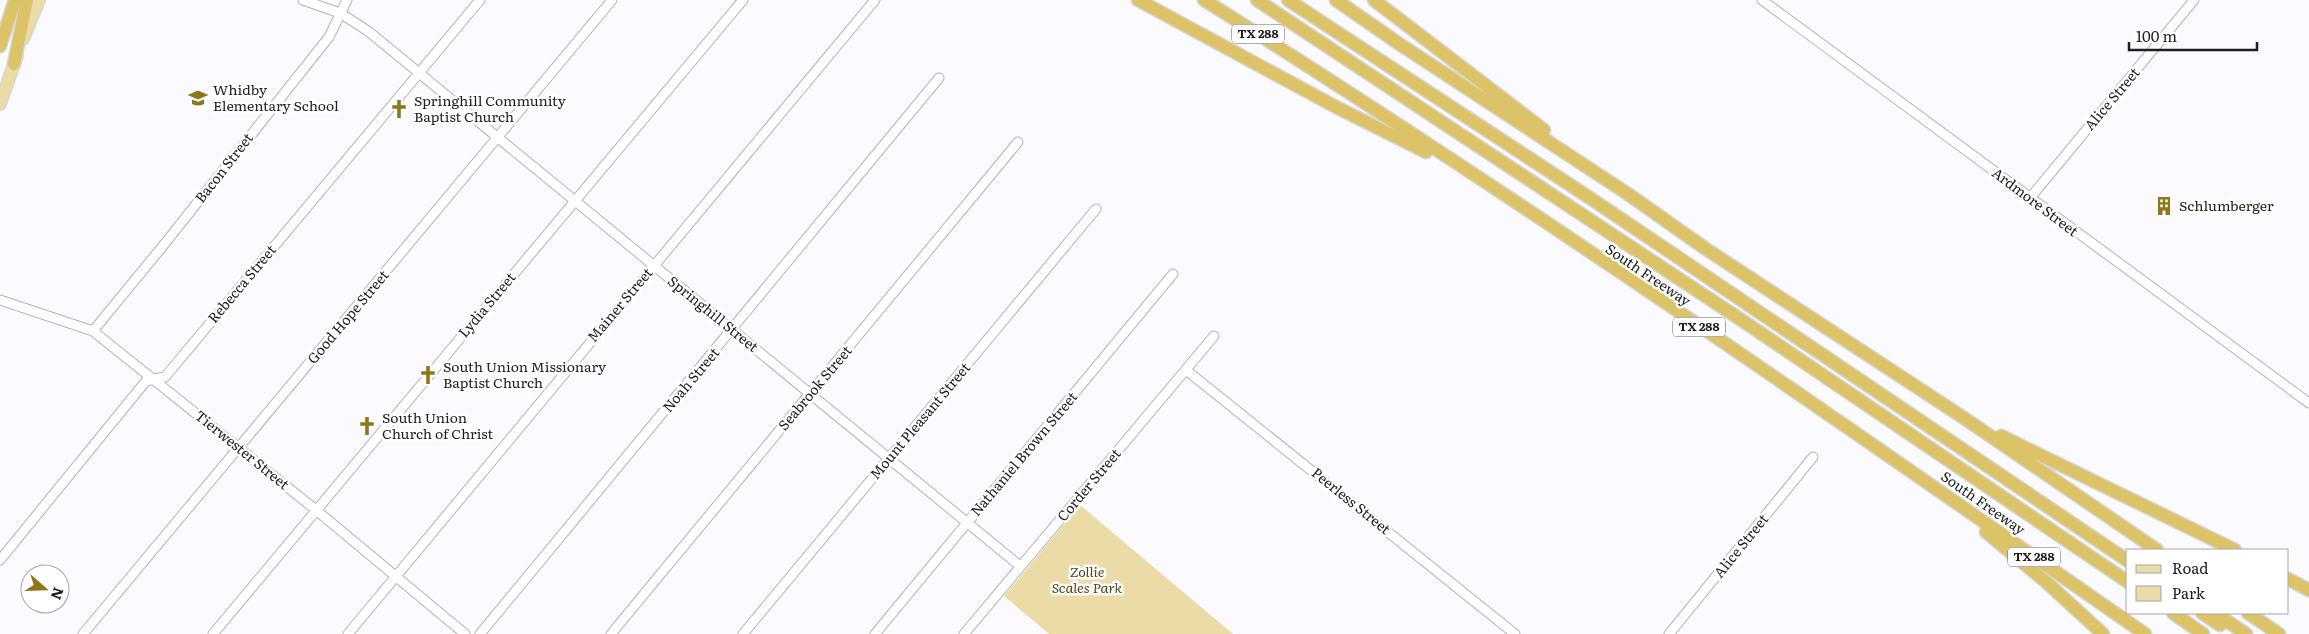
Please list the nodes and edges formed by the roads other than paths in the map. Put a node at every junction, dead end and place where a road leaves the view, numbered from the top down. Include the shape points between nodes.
1 (15, 0) edge
2 (28, 0) edge
3 (38, 0) edge
4 (303, 0) edge
5 (347, 0) edge
6 (480, 0) edge
7 (612, 0) edge
8 (742, 0) edge
9 (875, 0) edge
10 (1138, 0) edge
11 (1205, 0) edge
12 (1257, 0) edge
13 (1288, 0) edge
14 (1336, 0) edge
15 (1374, 0) edge
16 (1762, 0) edge
17 (2194, 0) edge
18 (340, 13) junction
19 (0, 46) edge
20 (14, 64) junction
21 (418, 72) junction
22 (939, 78) dead end
23 (0, 104) edge
24 (498, 137) junction
25 (1018, 142) dead end
26 (1474, 176) junction
27 (1628, 194) junction
28 (2030, 198) junction
29 (575, 201) junction
30 (1096, 209) dead end
31 (654, 265) junction
32 (1173, 274) dead end
33 (0, 300) edge
34 (733, 330) junction
35 (93, 331) junction
36 (1214, 336) dead end
37 (1186, 370) junction
38 (155, 380) junction
39 (810, 394) junction
40 (2309, 403) edge
41 (1964, 418) junction
42 (239, 448) junction
43 (1813, 457) dead end
44 (889, 458) junction
45 (1923, 479) junction
46 (316, 510) junction
47 (967, 523) junction
48 (2156, 549) edge
49 (2233, 549) edge
50 (2126, 559) edge
51 (0, 560) edge
52 (1020, 566) junction
53 (395, 576) junction
54 (2289, 579) edge
55 (2126, 582) edge
56 (2309, 590) edge
57 (2167, 614) edge
58 (2174, 614) edge
59 (2203, 614) edge
60 (2216, 614) edge
61 (2249, 614) edge
62 (83, 634) edge
63 (213, 634) edge
64 (348, 634) edge
65 (465, 634) edge
66 (480, 634) edge
67 (611, 634) edge
68 (743, 634) edge
69 (875, 634) edge
70 (964, 634) edge
71 (1515, 634) edge
72 (1669, 634) edge
73 (2103, 634) edge
74 (2145, 634) edge
75 (2194, 634) edge
76 (2203, 634) edge
77 (2232, 634) edge
78 (2246, 634) edge
79 (2279, 634) edge

1 - 19 highway
2 - 20 highway
3 - 20 main road
4 - 18 street, Springhill Street
5 - 18 street, Bacon Street
6 - 21 street, Rebecca Street
7 - 24 street, Good Hope Street
8 - 29 street, Lydia Street
9 - 31 street, Mainer Street
10 - 26 highway via 1336,107
11 - 26 highway, South Freeway / TX 288
12 - 55 highway via 1743,321
13 - 50 highway
14 - 27 highway
15 - 27 highway
16 - 28 street, Ardmore Street
17 - 28 street, Alice Street
18 - 21 street, Springhill Street via 368,31
18 - 35 street, Bacon Street via 329,37
20 - 23 main road
21 - 24 street, Springhill Street
21 - 38 street, Rebecca Street via 165,377
22 - 34 street, Noah Street
24 - 29 street, Springhill Street
24 - 42 street, Good Hope Street
25 - 39 street, Seabrook Street
26 - 45 highway, South Freeway / TX 288
27 - 41 highway via 1706,250
28 - 40 street, Ardmore Street
29 - 31 street, Springhill Street
29 - 46 street, Lydia Street
30 - 44 street, Mount Pleasant Street
31 - 34 street, Springhill Street
31 - 53 street, Mainer Street
32 - 47 street, Nathaniel Brown Street
33 - 35 street, Tierwester Street
34 - 39 street, Springhill Street
34 - 66 street, Noah Street
35 - 38 street, Tierwester Street
36 - 37 street, Corder Street
37 - 52 street, Corder Street
37 - 71 street, Peerless Street
38 - 42 street, Tierwester Street
38 - 51 street, Rebecca Street via 146,380
39 - 44 street, Springhill Street
39 - 67 street, Seabrook Street
41 - 48 highway
41 - 49 highway
42 - 46 street, Tierwester Street
42 - 62 street, Good Hope Street
43 - 72 street, Alice Street
44 - 47 street, Springhill Street
44 - 68 street, Mount Pleasant Street
45 - 73 highway
45 - 74 highway, South Freeway / TX 288
46 - 53 street, Tierwester Street
46 - 63 street, Lydia Street
47 - 52 street, Springhill Street
47 - 69 street, Nathaniel Brown Street
52 - 70 street, Corder Street
53 - 64 street, Mainer Street
53 - 65 street, Tierwester Street
54 - 56 highway
57 - 75 highway
58 - 76 highway
59 - 77 highway
60 - 78 highway
61 - 79 highway

